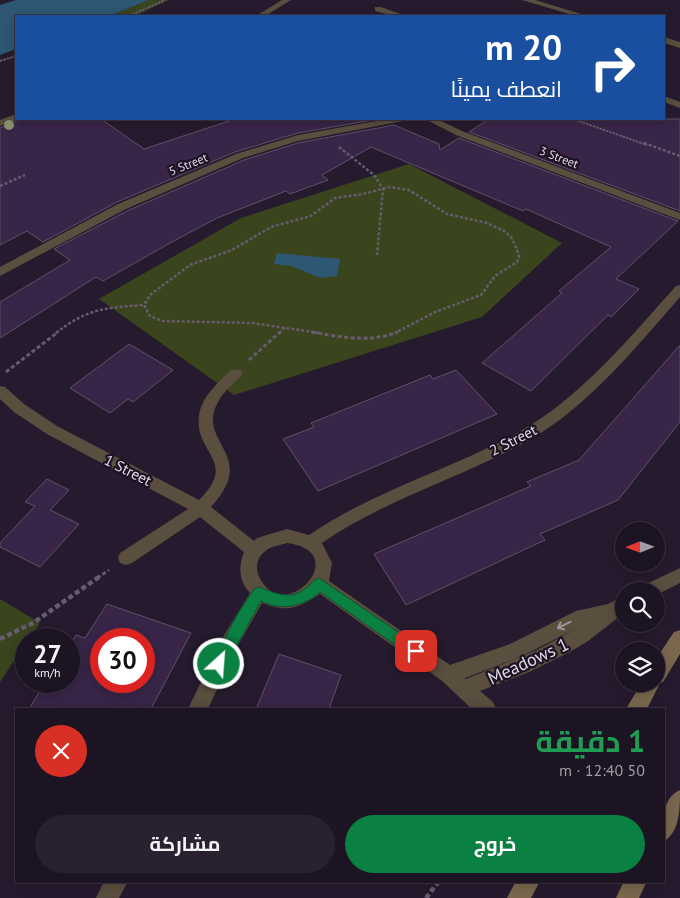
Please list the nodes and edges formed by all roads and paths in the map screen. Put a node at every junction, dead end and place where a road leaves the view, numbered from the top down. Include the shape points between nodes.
1 (165, 0) edge
2 (287, 0) edge
3 (526, 0) edge
4 (378, 9) dead end
5 (130, 15) edge
6 (262, 15) edge
7 (399, 15) edge
8 (580, 15) edge
9 (665, 40) edge
10 (680, 45) edge
11 (15, 56) edge
12 (0, 61) edge
13 (665, 99) edge
14 (680, 104) edge
15 (15, 117) edge
16 (395, 120) edge
17 (432, 120) edge
18 (576, 120) edge
19 (0, 123) edge
20 (309, 136) junction
21 (680, 156) edge
22 (25, 175) dead end
23 (0, 186) edge
24 (383, 189) junction
25 (680, 217) edge
26 (377, 254) dead end
27 (0, 272) edge
28 (680, 289) edge
29 (144, 305) junction
30 (286, 326) junction
31 (236, 373) joint
32 (0, 377) edge
33 (0, 391) edge
34 (200, 508) junction
35 (311, 542) junction
36 (254, 551) junction
37 (126, 558) joint
38 (680, 575) edge
39 (665, 582) edge
40 (319, 584) junction
41 (259, 593) junction
42 (615, 608) edge
43 (615, 609) edge
44 (680, 638) edge
45 (0, 640) edge
46 (665, 662) edge
47 (448, 674) junction
48 (465, 688) junction
49 (646, 692) edge
50 (198, 708) edge
51 (485, 708) edge
52 (637, 708) edge
53 (680, 800) edge
54 (665, 828) edge
55 (116, 883) edge
56 (437, 883) edge
57 (528, 883) edge
58 (635, 883) edge
59 (107, 898) edge
60 (426, 898) edge
61 (518, 898) edge
62 (627, 898) edge

1 - 5 path
2 - 6 street
3 - 8 street
4 - 7 street
9 - 10 street
11 - 12 path
13 - 14 street
15 - 19 street
16 - 20 street, 5 Street
17 - 25 street, 3 Street
18 - 21 path
20 - 24 path via 321,146 332,142 374,175
20 - 27 street, 5 Street via 245,154 140,197 52,241
22 - 23 path
24 - 26 path
24 - 29 path via 335,198 310,216 271,227 232,250 190,265 150,295
24 - 30 path via 406,188 447,214 498,226 513,239 518,261 493,278 481,295 435,312 398,332 361,339
28 - 35 street, 2 Street via 579,398 556,416 529,433 356,513
29 - 30 path via 152,318 162,321
29 - 32 path via 108,307 85,313
30 - 31 path
31 - 34 street via 209,404 205,417 206,430 224,467 222,482 214,496
33 - 34 street, 1 Street via 52,430
34 - 36 street, 1 Street
34 - 37 street
35 - 36 street via 300,537 275,537
35 - 40 street via 324,561
36 - 41 street via 248,573 251,584
37 - 45 path via 33,624
38 - 39 street
40 - 41 street via 298,599 270,599
40 - 47 street
41 - 50 street via 226,648
42 -> 47 street, Meadows 1 via 582,617 516,650
43 - 48 street, Meadows 1 via 579,637 528,663
44 - 46 main road
47 - 48 street
48 - 51 street, Meadows 1
49 - 52 main road
53 - 54 main road
55 - 59 street
56 - 60 path
57 - 61 main road
58 - 62 main road

